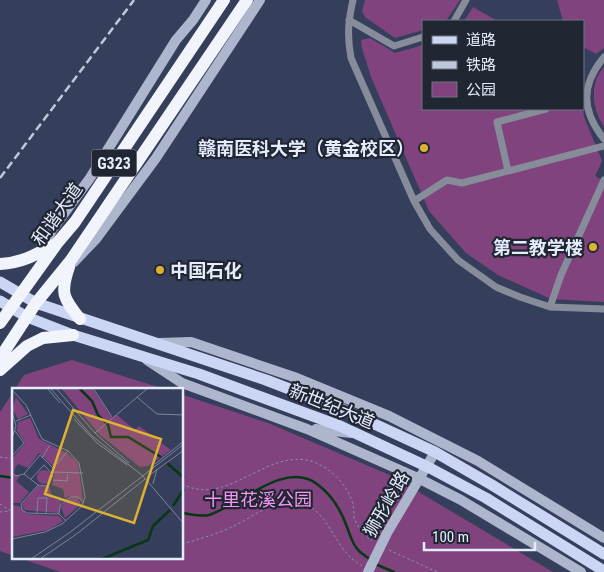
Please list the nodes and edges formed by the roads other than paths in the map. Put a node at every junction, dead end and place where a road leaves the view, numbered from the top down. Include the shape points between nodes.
1 (206, 0) edge
2 (224, 0) edge
3 (246, 0) edge
4 (260, 0) edge
5 (353, 0) edge
6 (466, 0) edge
7 (349, 20) junction
8 (455, 20) edge
9 (422, 38) edge
10 (604, 56) edge
11 (585, 98) edge
12 (542, 110) edge
13 (604, 139) edge
14 (604, 146) edge
15 (508, 171) junction
16 (604, 180) edge
17 (414, 201) junction
18 (58, 242) junction
19 (42, 252) junction
20 (0, 264) edge
21 (69, 264) junction
22 (0, 282) edge
23 (20, 293) junction
24 (36, 303) junction
25 (5, 305) edge
26 (550, 307) junction
27 (604, 310) edge
28 (27, 317) junction
29 (80, 319) junction
30 (0, 322) edge
31 (73, 335) junction
32 (152, 343) junction
33 (146, 359) junction
34 (1, 367) edge
35 (294, 377) junction
36 (324, 402) junction
37 (307, 428) junction
38 (355, 433) junction
39 (435, 452) junction
40 (428, 467) junction
41 (418, 478) junction
42 (506, 492) junction
43 (546, 501) junction
44 (531, 527) junction
45 (604, 538) edge
46 (604, 554) edge
47 (563, 561) junction
48 (365, 569) edge
49 (604, 571) edge
50 (581, 572) edge

1 - 19 street via 176,40 90,178 52,230
2 - 18 highway, 和谐大道 / G323 via 75,222
3 - 21 highway, 和谐大道 / G323
4 - 21 street via 156,158 96,239
5 - 7 street
6 - 8 street
7 - 9 street via 394,46
7 - 17 street via 351,58
10 - 11 street via 591,73
11 - 13 street
12 - 15 street via 497,122
14 - 15 street
15 - 17 street via 462,183 447,180
16 - 26 street
17 - 26 street via 430,228 458,260 496,288
18 - 19 highway
18 - 23 highway, 和谐大道 / G323
19 - 20 highway via 14,263
19 - 23 street
21 - 24 highway, 和谐大道 / G323
21 - 29 highway via 64,295
22 - 23 main road, 新世纪大道
23 - 24 main road, 新世纪大道
23 - 25 highway, 和谐大道 / G323
24 - 28 highway, 和谐大道 / G323
24 - 29 main road, 新世纪大道
25 - 28 main road, 新世纪大道
25 - 30 highway, 和谐大道 / G323
26 - 27 street
28 - 31 main road, 新世纪大道
28 - 34 highway, G323
29 - 32 main road, 新世纪大道
31 - 33 main road, 新世纪大道
31 - 34 highway via 43,338 27,346
32 - 35 street via 191,342
32 - 36 main road, 新世纪大道
33 - 37 street via 182,384
33 - 38 main road, 新世纪大道 via 262,396
35 - 36 street
35 - 43 street via 389,416 478,461
36 - 39 main road, 新世纪大道
37 - 38 street
37 - 41 street
38 - 40 main road, 新世纪大道
39 - 40 street, 狮形岭路
39 - 42 main road, 新世纪大道
40 - 41 street, 狮形岭路
40 - 44 main road, 新世纪大道
41 - 47 street
41 - 48 street, 狮形岭路
42 - 43 street
42 - 46 main road, 新世纪大道
43 - 45 street
44 - 47 street
44 - 49 main road, 新世纪大道
47 - 50 street

